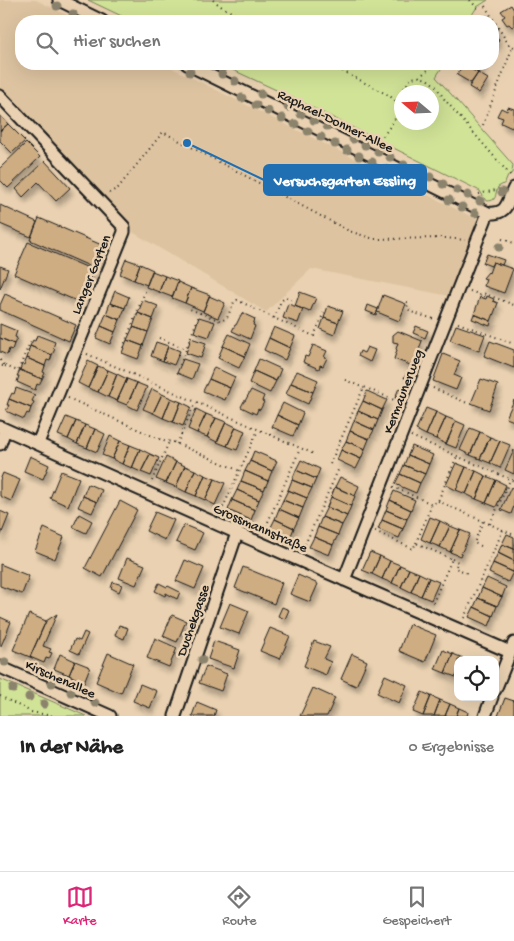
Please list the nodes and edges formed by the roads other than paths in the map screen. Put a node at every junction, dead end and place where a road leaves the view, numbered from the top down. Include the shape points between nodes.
1 (59, 0) edge
2 (90, 15) edge
3 (199, 70) edge
4 (0, 96) edge
5 (514, 188) edge
6 (488, 213) junction
7 (3, 428) edge
8 (38, 443) junction
9 (0, 444) edge
10 (237, 533) junction
11 (344, 580) junction
12 (512, 647) edge
13 (0, 667) edge
14 (499, 680) edge
15 (491, 701) edge
16 (110, 716) edge
17 (175, 716) edge
18 (485, 716) edge

1 - 2 street
3 - 6 street, Raphael-Donner-Allee
4 - 8 street, Langer Garten via 124,227
5 - 6 street via 504,210 497,214
6 - 11 street, Kermaunerweg
7 - 8 street, Grossmannstraße
7 - 9 street
8 - 10 street, Grossmannstraße
10 - 11 street, Grossmannstraße
10 - 17 street, Duchekgasse
11 - 12 street, Grossmannstraße via 458,630
12 - 14 street
13 - 16 street, Kirschenallee
15 - 18 street

